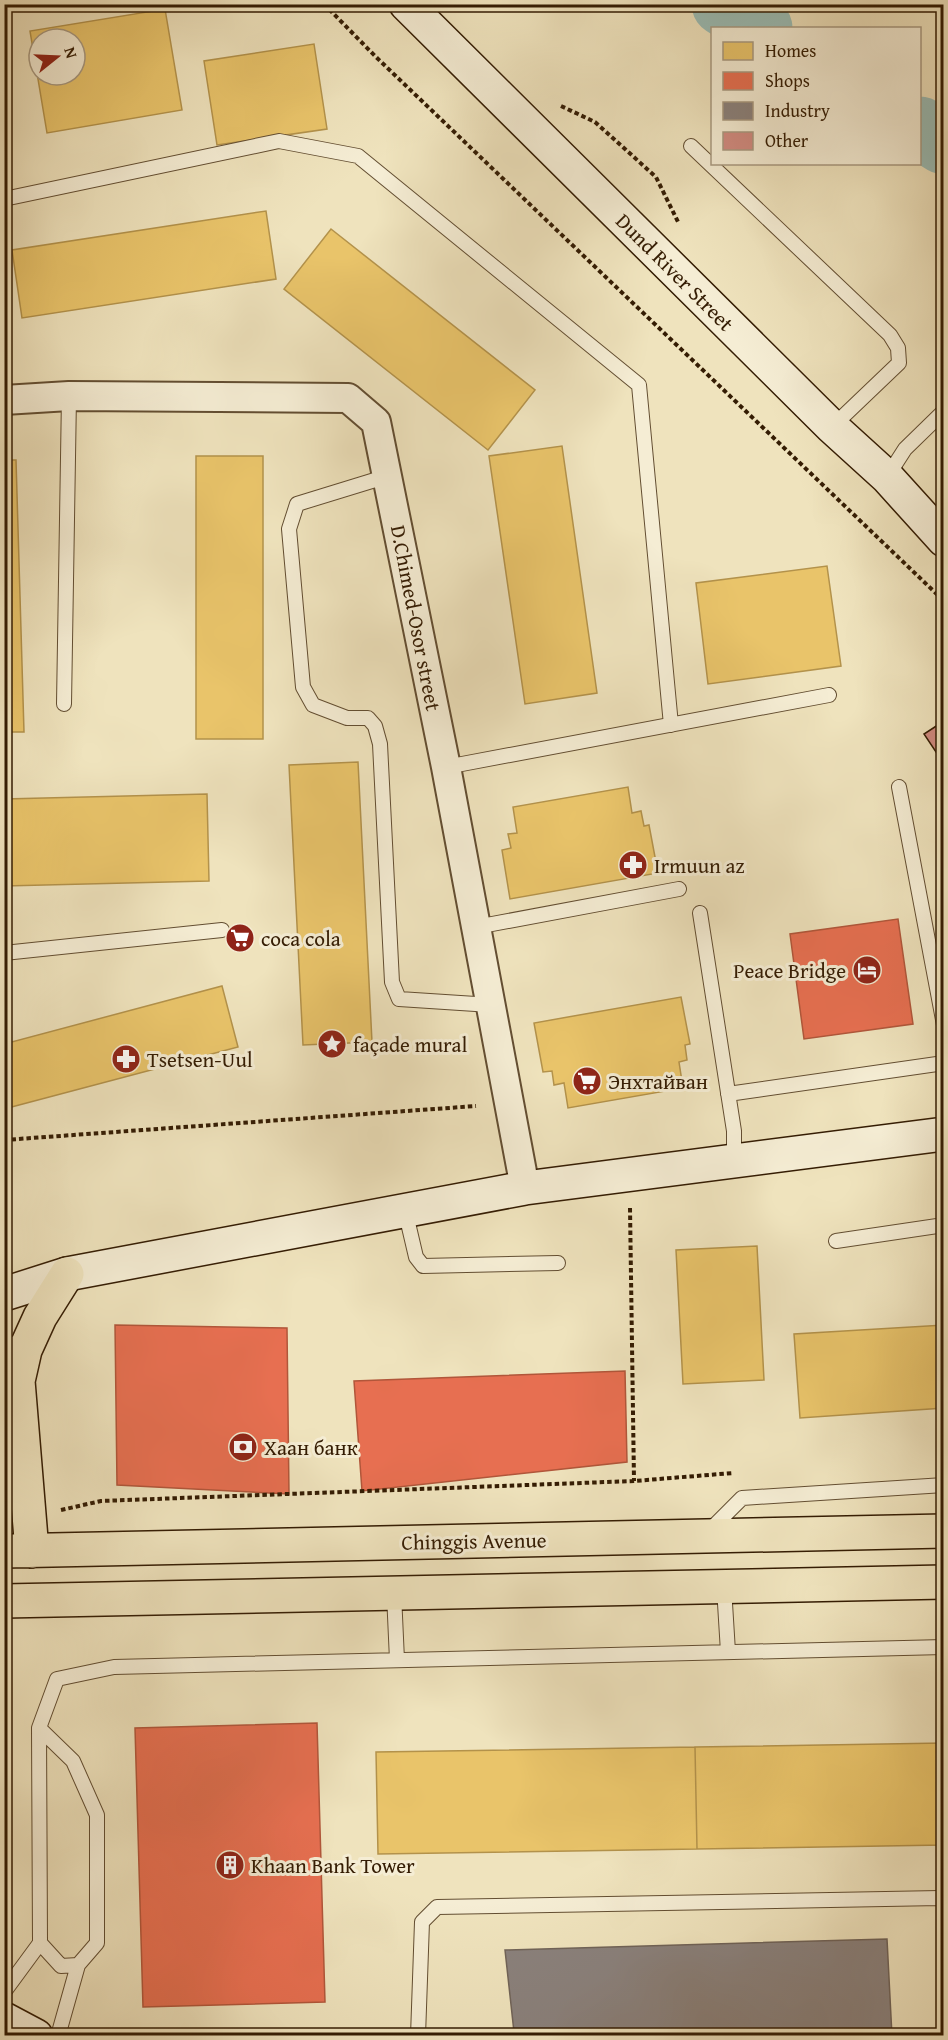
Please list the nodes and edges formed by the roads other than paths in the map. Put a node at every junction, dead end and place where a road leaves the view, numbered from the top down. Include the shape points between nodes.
1 (406, 4) edge
2 (691, 146) dead end
3 (711, 165) edge
4 (711, 165) edge
5 (4, 199) edge
6 (69, 396) junction
7 (4, 400) edge
8 (944, 411) edge
9 (832, 427) junction
10 (388, 476) junction
11 (887, 477) junction
12 (944, 540) edge
13 (829, 695) dead end
14 (64, 704) dead end
15 (671, 725) junction
16 (446, 767) junction
17 (899, 787) dead end
18 (679, 889) dead end
19 (700, 913) dead end
20 (476, 927) junction
21 (222, 930) dead end
22 (4, 953) edge
23 (491, 1005) junction
24 (944, 1025) edge
25 (944, 1063) edge
26 (728, 1094) junction
27 (944, 1134) edge
28 (734, 1161) junction
29 (525, 1188) junction
30 (405, 1210) junction
31 (944, 1225) edge
32 (836, 1241) dead end
33 (558, 1263) dead end
34 (67, 1274) junction
35 (4, 1294) edge
36 (4, 1351) edge
37 (18, 1381) junction
38 (944, 1485) edge
39 (944, 1530) edge
40 (704, 1536) junction
41 (18, 1551) edge
42 (944, 1582) edge
43 (724, 1587) junction
44 (394, 1594) junction
45 (4, 1601) edge
46 (944, 1647) edge
47 (728, 1652) junction
48 (397, 1660) junction
49 (39, 1728) junction
50 (944, 1902) edge
51 (40, 1943) junction
52 (78, 1965) junction
53 (4, 1992) edge
54 (4, 2019) edge
55 (36, 2036) edge
56 (58, 2036) edge
57 (418, 2036) edge

1 - 9 main road, Dund River Street
2 - 4 lane
3 - 9 lane via 890,335 898,348 898,363
5 - 15 lane via 279,141 358,156 639,385
6 - 7 street, D.Chimed-Osor street
6 - 10 street, D.Chimed-Osor street via 348,398 376,423
6 - 14 lane
8 - 11 lane via 905,449
9 - 11 main road, Dund River Street
10 - 16 street, D.Chimed-Osor street
10 - 23 lane via 297,504 290,529 303,687 313,705 347,718 368,718 375,726 380,744 392,982 399,999
11 - 12 main road, Dund River Street
13 - 15 lane
15 - 16 lane
16 - 20 street, D.Chimed-Osor street
17 - 24 lane
18 - 20 lane
19 - 26 lane
20 - 23 street, D.Chimed-Osor street
21 - 22 lane
23 - 29 street, D.Chimed-Osor street
25 - 26 lane
26 - 28 lane
27 - 28 main road
28 - 29 main road
29 - 30 main road
30 - 33 lane via 416,1257 423,1266
30 - 34 main road
31 - 32 lane
34 - 35 main road
34 - 37 highway via 40,1317
36 - 37 highway
37 - 41 highway via 29,1517
38 - 40 lane via 742,1498
39 - 40 highway, Chinggis Avenue
40 - 41 highway, Chinggis Avenue
42 - 43 highway
43 - 44 highway
43 - 47 lane
44 - 45 highway
44 - 48 lane
46 - 47 lane
47 - 48 lane
48 - 49 lane via 114,1667 57,1679
49 - 51 lane
49 - 52 lane via 73,1761 97,1815 97,1943
50 - 57 lane via 940,1898 437,1907 422,1922
51 - 52 lane via 61,1966
51 - 53 lane
52 - 56 lane
54 - 55 main road

